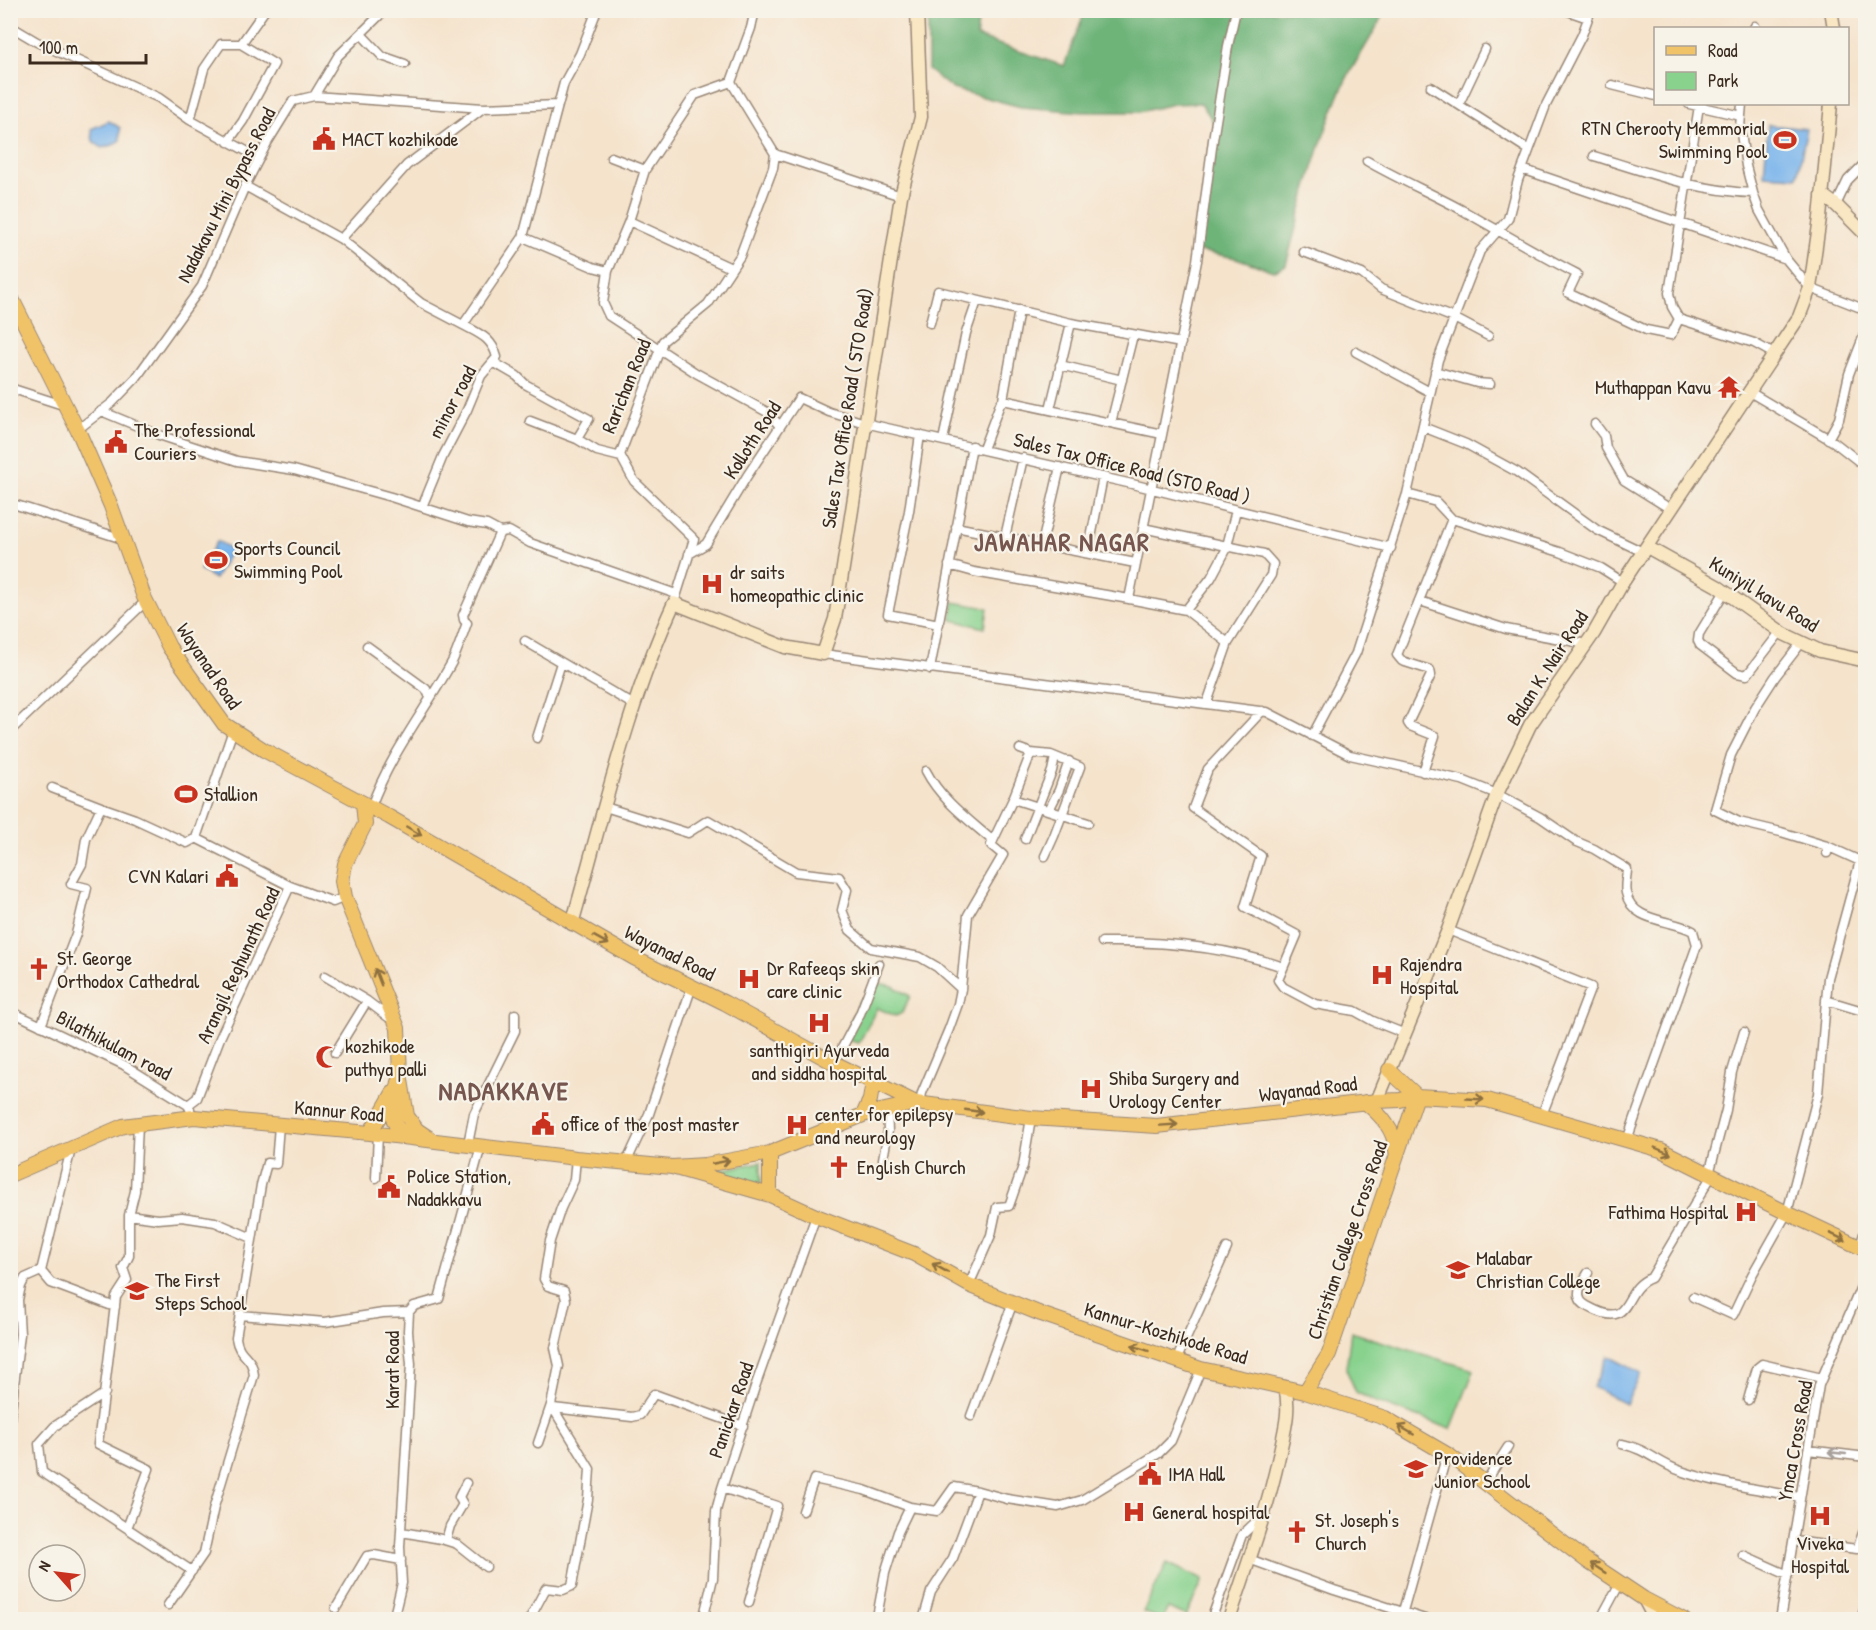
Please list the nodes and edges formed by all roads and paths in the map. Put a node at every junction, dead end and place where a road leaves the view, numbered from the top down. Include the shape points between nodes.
1 (265, 10) edge
2 (385, 10) edge
3 (597, 10) edge
4 (755, 10) edge
5 (917, 10) edge
6 (1236, 10) edge
7 (1565, 10) edge
8 (1831, 10) edge
9 (1590, 14) edge
10 (10, 26) edge
11 (1834, 27) edge
12 (361, 34) junction
13 (241, 44) junction
14 (1485, 49) dead end
15 (405, 64) dead end
16 (731, 81) junction
17 (1612, 85) dead end
18 (1431, 87) dead end
19 (314, 96) junction
20 (1654, 96) edge
21 (1459, 104) junction
22 (558, 105) junction
23 (1694, 105) edge
24 (1742, 105) edge
25 (1831, 105) edge
26 (1699, 106) junction
27 (483, 108) junction
28 (1741, 116) junction
29 (190, 120) junction
30 (228, 142) junction
31 (1529, 150) junction
32 (775, 154) junction
33 (1594, 156) dead end
34 (611, 157) dead end
35 (259, 158) junction
36 (1367, 161) dead end
37 (1866, 162) edge
38 (1522, 169) junction
39 (645, 170) junction
40 (1685, 184) junction
41 (245, 186) junction
42 (1753, 193) junction
43 (1822, 195) junction
44 (900, 196) junction
45 (1836, 206) junction
46 (629, 221) junction
47 (1679, 223) junction
48 (1497, 231) junction
49 (1866, 235) edge
50 (523, 237) junction
51 (341, 239) junction
52 (1304, 252) dead end
53 (1786, 259) junction
54 (731, 268) junction
55 (609, 271) junction
56 (1810, 288) junction
57 (10, 295) edge
58 (977, 301) junction
59 (1019, 310) junction
60 (1866, 310) edge
61 (1454, 318) junction
62 (1679, 319) junction
63 (930, 323) dead end
64 (1071, 323) junction
65 (463, 325) junction
66 (1866, 330) edge
67 (1133, 335) junction
68 (1488, 336) dead end
69 (1181, 343) junction
70 (660, 349) junction
71 (1356, 351) dead end
72 (1774, 354) junction
73 (493, 362) junction
74 (1060, 365) junction
75 (1435, 371) junction
76 (1122, 380) junction
77 (1490, 384) dead end
78 (10, 388) edge
79 (1748, 391) junction
80 (1431, 392) junction
81 (1003, 400) junction
82 (66, 406) junction
83 (1050, 409) junction
84 (101, 411) junction
85 (530, 421) dead end
86 (865, 423) junction
87 (1111, 423) junction
88 (1595, 424) dead end
89 (780, 426) junction
90 (1423, 427) junction
91 (77, 430) junction
92 (1162, 434) junction
93 (920, 435) junction
94 (577, 439) junction
95 (1828, 439) junction
96 (943, 440) junction
97 (972, 446) junction
98 (983, 449) junction
99 (621, 457) junction
100 (1023, 458) junction
101 (1060, 467) junction
102 (1866, 467) edge
103 (1103, 477) junction
104 (1151, 489) junction
105 (1407, 494) junction
106 (10, 503) edge
107 (422, 507) junction
108 (1236, 510) junction
109 (1672, 510) junction
110 (1452, 519) junction
111 (956, 527) junction
112 (1143, 528) junction
113 (500, 532) junction
114 (1005, 537) junction
115 (123, 539) junction
116 (1042, 543) junction
117 (1228, 545) junction
118 (1391, 548) junction
119 (1645, 549) junction
120 (1088, 553) junction
121 (689, 554) junction
122 (1136, 563) junction
123 (950, 565) junction
124 (1623, 582) junction
125 (1725, 591) junction
126 (675, 598) junction
127 (1129, 598) junction
128 (146, 601) junction
129 (1420, 601) junction
130 (1186, 610) junction
131 (939, 624) junction
132 (1781, 631) junction
133 (525, 641) dead end
134 (1802, 642) junction
135 (1228, 643) junction
136 (1587, 644) junction
137 (367, 646) dead end
138 (824, 654) junction
139 (1866, 661) edge
140 (561, 663) junction
141 (930, 669) junction
142 (430, 697) junction
143 (1207, 703) junction
144 (634, 705) junction
145 (1262, 711) junction
146 (233, 730) junction
147 (10, 731) edge
148 (1312, 736) junction
149 (537, 738) dead end
150 (1020, 749) dead end
151 (1031, 753) junction
152 (1055, 757) junction
153 (1069, 761) junction
154 (927, 771) dead end
155 (1423, 772) junction
156 (52, 788) dead end
157 (1497, 794) junction
158 (1013, 799) junction
159 (367, 805) junction
160 (101, 807) junction
161 (606, 807) junction
162 (1037, 807) junction
163 (1049, 810) junction
164 (1062, 814) junction
165 (388, 817) junction
166 (1088, 823) dead end
167 (365, 824) junction
168 (196, 838) junction
169 (1025, 839) dead end
170 (993, 841) junction
171 (1045, 856) dead end
172 (1863, 863) edge
173 (290, 886) junction
174 (345, 897) junction
175 (572, 924) junction
176 (1448, 930) junction
177 (1102, 942) dead end
178 (879, 964) dead end
179 (1283, 967) junction
180 (325, 976) dead end
181 (692, 986) junction
182 (961, 989) junction
183 (1826, 1000) junction
184 (367, 1001) junction
185 (10, 1011) edge
186 (1866, 1012) edge
187 (515, 1014) dead end
188 (392, 1015) junction
189 (41, 1026) junction
190 (1744, 1032) dead end
191 (1403, 1033) junction
192 (335, 1053) dead end
193 (834, 1063) junction
194 (1389, 1070) junction
195 (400, 1074) junction
196 (873, 1082) junction
197 (1417, 1096) junction
198 (1371, 1101) junction
199 (918, 1103) junction
200 (887, 1109) junction
201 (191, 1111) junction
202 (863, 1115) junction
203 (1542, 1115) junction
204 (1031, 1118) junction
205 (138, 1124) junction
206 (279, 1125) junction
207 (374, 1133) junction
208 (424, 1139) junction
209 (1627, 1140) junction
210 (475, 1145) junction
211 (71, 1149) junction
212 (770, 1152) junction
213 (1396, 1156) junction
214 (576, 1158) junction
215 (883, 1159) dead end
216 (626, 1163) junction
217 (672, 1167) junction
218 (10, 1174) edge
219 (1710, 1175) junction
220 (376, 1178) dead end
221 (770, 1195) junction
222 (1787, 1213) junction
223 (129, 1215) junction
224 (816, 1216) junction
225 (1866, 1227) edge
226 (252, 1238) junction
227 (1227, 1248) dead end
228 (1863, 1248) edge
229 (41, 1270) junction
230 (1588, 1273) dead end
231 (1866, 1275) edge
232 (969, 1285) junction
233 (1693, 1297) dead end
234 (1013, 1302) junction
235 (115, 1307) junction
236 (409, 1312) junction
237 (240, 1315) junction
238 (1176, 1361) junction
239 (1201, 1369) junction
240 (1822, 1378) junction
241 (1285, 1387) junction
242 (105, 1392) junction
243 (1305, 1392) junction
244 (1748, 1400) dead end
245 (552, 1407) junction
246 (1288, 1412) junction
247 (971, 1416) dead end
248 (10, 1419) edge
249 (743, 1426) junction
250 (538, 1443) dead end
251 (1623, 1444) dead end
252 (1508, 1447) dead end
253 (1808, 1450) junction
254 (1447, 1454) junction
255 (1866, 1458) edge
256 (466, 1483) dead end
257 (1485, 1483) junction
258 (722, 1488) junction
259 (978, 1491) junction
260 (1800, 1497) junction
261 (910, 1507) junction
262 (803, 1511) dead end
263 (1264, 1514) junction
264 (1866, 1526) edge
265 (127, 1528) junction
266 (402, 1532) junction
267 (446, 1540) junction
268 (1794, 1541) junction
269 (1743, 1555) dead end
270 (1249, 1559) junction
271 (401, 1560) junction
272 (486, 1567) dead end
273 (192, 1571) junction
274 (1788, 1575) junction
275 (1620, 1583) junction
276 (1644, 1599) junction
277 (749, 1602) dead end
278 (1866, 1603) edge
279 (168, 1605) dead end
280 (336, 1608) dead end
281 (1403, 1611) junction
282 (877, 1618) edge
283 (393, 1620) edge
284 (529, 1620) edge
285 (703, 1620) edge
286 (891, 1620) edge
287 (923, 1620) edge
288 (1211, 1620) edge
289 (1229, 1620) edge
290 (1428, 1620) edge
291 (1600, 1620) edge
292 (1655, 1620) edge
293 (1684, 1620) edge
294 (1780, 1620) edge
295 (1861, 1620) edge

1 - 13 street
2 - 12 street
3 - 22 street
4 - 16 street
5 - 44 main road, Sales Tax Office Road ( STO Road) via 921,117
6 - 69 street
7 - 9 street
8 - 11 main road
9 - 31 street
10 - 29 street via 159,98
12 - 15 street via 382,56
12 - 19 street via 338,56
13 - 29 street via 221,44 204,69
13 - 30 street via 274,63
14 - 21 street
16 - 32 street
16 - 39 street via 695,95
17 - 20 street
18 - 21 street
19 - 27 street
19 - 35 street, Nadakavu Mini Bypass Road via 293,101
21 - 31 street
22 - 27 street
22 - 50 street
23 - 26 street
24 - 28 street
25 - 43 main road, Balan K. Nair Road
26 - 28 street
26 - 40 street
27 - 51 street via 407,165
28 - 42 street
29 - 30 street
30 - 35 street
31 - 38 street
32 - 44 street
32 - 54 street, Rarichan Road via 744,245
33 - 40 street
34 - 39 street
35 - 41 street, Nadakavu Mini Bypass Road
36 - 48 street
37 - 45 street via 1848,180
38 - 47 street
38 - 48 street via 1508,219
39 - 46 street
40 - 42 street
40 - 47 street
41 - 51 street
41 - 84 street, Nadakavu Mini Bypass Road via 202,286 136,378
42 - 53 street
43 - 45 main road
43 - 56 main road, Balan K. Nair Road
44 - 86 main road, Sales Tax Office Road ( STO Road)
45 - 49 main road
46 - 54 street
46 - 55 street
47 - 53 street
47 - 62 street via 1669,293
48 - 61 street via 1480,251
48 - 62 street via 1577,274 1568,293 1646,330 1671,335
50 - 55 street
50 - 65 street
51 - 65 street via 421,303
52 - 61 street via 1362,274 1381,289
53 - 56 street
54 - 70 street, Rarichan Road via 708,304 663,341
55 - 70 street via 603,303 609,316
56 - 60 street
56 - 72 main road, Balan K. Nair Road via 1798,317
57 - 82 main road, Wayanad Road
58 - 59 street
58 - 63 street via 938,291
58 - 96 street via 966,333
59 - 64 street
59 - 81 street
61 - 68 street
61 - 75 street
62 - 72 street via 1754,343
64 - 67 street
64 - 74 street
65 - 73 street, minor road via 494,345 497,357
66 - 95 street via 1849,374 1839,419
67 - 69 street
67 - 76 street
69 - 92 street
70 - 89 street via 767,412
70 - 99 street, Rarichan Road
71 - 80 street
72 - 79 main road, Balan K. Nair Road
73 - 94 street via 589,419
73 - 107 street, minor road via 482,376
74 - 76 street
74 - 83 street
75 - 77 street
75 - 80 street
76 - 87 street
78 - 82 street
79 - 95 street
79 - 109 main road, Balan K. Nair Road
80 - 90 street
81 - 83 street
81 - 98 street
82 - 91 main road, Wayanad Road
83 - 87 street
84 - 91 street, Nadakavu Mini Bypass Road
84 - 107 street via 237,461 294,470
85 - 94 street
86 - 89 street, Kolloth Road via 800,398
86 - 93 street, Sales Tax Office Road (STO Road )
86 - 138 main road, Sales Tax Office Road ( STO Road) via 835,619
87 - 92 street
88 - 109 street via 1624,480
89 - 121 street, Kolloth Road via 706,544
90 - 105 street
90 - 119 street via 1466,444 1517,472 1597,530
91 - 115 main road, Wayanad Road
92 - 104 street
93 - 96 street, Sales Tax Office Road (STO Road )
93 - 131 street via 888,614
94 - 99 street via 597,451
95 - 102 street
96 - 97 street, Sales Tax Office Road (STO Road )
97 - 98 street, Sales Tax Office Road (STO Road )
97 - 111 street
98 - 100 street, Sales Tax Office Road (STO Road )
99 - 121 street, Rarichan Road via 634,481 694,539
100 - 101 street, Sales Tax Office Road (STO Road )
100 - 114 street
101 - 103 street, Sales Tax Office Road (STO Road )
101 - 116 street
103 - 104 street, Sales Tax Office Road (STO Road )
103 - 120 street
104 - 108 street, Sales Tax Office Road (STO Road )
104 - 112 street
105 - 110 street via 1437,502
105 - 118 street
106 - 115 street
107 - 113 street
108 - 117 street
108 - 118 street, Sales Tax Office Road (STO Road )
109 - 119 main road, Balan K. Nair Road
110 - 124 street via 1560,552 1601,568
110 - 129 street
111 - 114 street
111 - 123 street
112 - 117 street
112 - 122 street
113 - 126 street via 509,531 530,543
113 - 142 street via 463,615 467,623 453,660
114 - 116 street
115 - 128 main road, Wayanad Road
116 - 120 street
117 - 130 street via 1211,578
117 - 135 street via 1264,554 1274,564
118 - 148 street via 1356,653
119 - 124 main road, Balan K. Nair Road
119 - 125 main road, Kuniyil kavu Road
120 - 122 street
121 - 126 street, Rarichan Road
122 - 127 street
123 - 127 street
123 - 131 street
124 - 136 main road, Balan K. Nair Road
125 - 132 main road, Kuniyil kavu Road
125 - 132 street via 1698,641 1737,673 1747,675
126 - 138 main road via 785,647
126 - 144 main road, Rarichan Road
127 - 130 street
128 - 146 main road, Wayanad Road via 169,647 224,724
128 - 147 street
129 - 136 street via 1506,629
129 - 155 street via 1397,655 1430,670 1408,723 1435,736
130 - 135 street
131 - 141 street
132 - 134 main road, Kuniyil kavu Road
133 - 140 street
134 - 139 main road, Kuniyil kavu Road via 1820,651
134 - 172 street via 1755,708 1731,755 1714,810 1738,822 1781,832
135 - 143 street
136 - 157 main road, Balan K. Nair Road via 1530,725
137 - 142 street via 426,689
138 - 141 street
140 - 144 street
140 - 149 street
141 - 143 street
142 - 159 street
143 - 145 street
144 - 161 main road, Rarichan Road
145 - 148 street
145 - 179 street via 1208,769 1193,808 1261,856 1245,907 1297,935
146 - 159 main road, Wayanad Road
146 - 168 street
148 - 155 street via 1350,755
150 - 151 street
151 - 152 street
151 - 158 street
152 - 153 street
152 - 162 street
153 - 163 street
153 - 164 street via 1080,767
154 - 170 street via 948,800
155 - 157 street via 1462,780
156 - 160 street
157 - 176 main road, Balan K. Nair Road
157 - 209 street via 1627,869 1626,894 1646,917 1692,931 1697,945
158 - 162 street
158 - 170 street
159 - 165 main road, Wayanad Road
159 - 167 main road
160 - 168 street via 187,843
160 - 189 street via 71,884 87,888 76,934
161 - 175 main road, Rarichan Road
161 - 182 street via 688,833 708,820 796,872 839,877 847,890 842,910 850,930 872,948 928,962
162 - 163 street
162 - 169 street
163 - 164 street
164 - 166 street
164 - 171 street
165 - 167 main road via 376,817
165 -> 175 main road, Wayanad Road
167 - 174 main road via 345,864
168 - 173 street
170 - 182 street via 991,845 1003,855 968,915
172 - 183 street via 1828,978
173 - 174 street, Arangil Reghunath Road via 333,902
173 - 201 street, Arangil Reghunath Road
188 -> 174 main road
175 -> 181 main road, Wayanad Road
176 - 191 main road, Balan K. Nair Road
176 - 203 street via 1591,987
177 - 179 street via 1145,941 1220,950
178 - 193 street via 860,1014
179 - 191 street via 1278,980 1300,998 1355,1011
180 - 184 street
181 - 193 main road, Wayanad Road
181 - 216 street via 649,1114
182 - 199 street
183 - 186 street
183 - 222 street via 1818,1094
184 - 188 street via 384,1016
184 - 192 street
185 - 189 street, Bilathikulam road
187 - 210 street via 515,1031 474,1114
188 - 195 main road via 398,1028
189 - 201 street, Bilathikulam road via 124,1065
190 - 219 street
191 - 194 main road, Balan K. Nair Road
193 - 196 main road, Wayanad Road
194 - 197 main road
194 - 198 main road, Balan K. Nair Road
195 - 207 main road
195 - 208 main road via 393,1120 399,1129
196 - 199 main road, Wayanad Road
196 - 202 main road
197 - 198 main road, Wayanad Road
197 -> 203 main road, Wayanad Road via 1487,1100
197 - 213 main road, Christian College Cross Road
204 -> 198 main road, Wayanad Road via 1157,1126
198 - 213 main road via 1395,1139
199 - 200 main road
199 -> 204 main road, Wayanad Road
200 - 202 main road
200 - 215 street
201 - 205 main road, Kannur Road
201 - 206 main road, Kannur Road
202 - 212 main road
203 - 209 main road, Wayanad Road
204 - 232 street via 1023,1166 1009,1206 997,1207 991,1235
205 - 211 main road, Kannur Road via 123,1126
205 - 223 street via 135,1191
206 - 207 main road, Kannur Road
206 - 226 street via 276,1164 267,1163
207 - 208 main road, Kannur Road
207 - 220 street
208 - 210 main road, Kannur Road
209 -> 219 main road, Wayanad Road via 1661,1149
210 - 214 main road, Kannur Road
210 - 236 street, Karat Road via 439,1299 414,1306
211 - 218 main road, Kannur Road
211 - 229 street
217 -> 212 main road via 705,1165
212 - 221 main road
213 - 243 main road, Christian College Cross Road via 1329,1354
214 - 216 main road, Kannur Road
214 - 245 street via 574,1180 550,1242 544,1278 548,1286 564,1291 566,1300 555,1348 559,1366
216 - 217 main road, Kannur Road
217 - 221 main road, Kannur-Kozhikode Road
219 - 222 main road, Wayanad Road
219 - 230 street via 1651,1278 1640,1282 1617,1315 1607,1316 1584,1305 1579,1291
221 - 224 main road, Kannur-Kozhikode Road
222 -> 228 main road, Wayanad Road
222 - 233 street via 1733,1314
223 - 226 street via 215,1222
223 - 235 street via 129,1256 123,1268 127,1280 116,1297
232 -> 224 main road, Kannur-Kozhikode Road via 914,1254
224 - 249 street, Panickar Road
225 - 228 street
226 - 237 street
227 - 238 street
229 - 235 street via 51,1283
229 - 248 street via 25,1278 18,1300 20,1334
231 - 240 street, Ymca Cross Road
232 - 234 main road, Kannur-Kozhikode Road
238 -> 234 main road, Kannur-Kozhikode Road
234 - 247 street
235 - 242 street
236 - 237 street via 325,1322
236 - 266 street, Karat Road via 411,1364
237 - 273 street via 238,1348 253,1363 254,1375 204,1553
238 - 239 main road, Kannur-Kozhikode Road
239 - 241 main road, Kannur-Kozhikode Road
239 - 259 street via 1165,1447 1082,1500 1058,1507
240 - 244 street via 1762,1364 1757,1368
240 - 253 street, Ymca Cross Road
241 - 243 main road, Kannur-Kozhikode Road
241 - 246 main road
242 - 265 street via 98,1444 149,1468
242 - 265 street via 55,1426 39,1444 42,1472
243 - 246 main road
254 -> 243 main road, Kannur-Kozhikode Road via 1385,1419
245 - 249 street via 632,1417 640,1415 654,1394
245 - 250 street
245 - 284 street via 590,1469 588,1499 572,1586 563,1590 546,1588
246 - 263 main road
249 - 258 street, Panickar Road
251 - 260 street via 1638,1447 1679,1471
252 - 257 street
255 -> 253 street
253 - 260 street, Ymca Cross Road
254 - 257 main road, Kannur-Kozhikode Road
254 - 281 street
256 - 267 street via 459,1497 463,1504
275 -> 257 main road, Kannur-Kozhikode Road
258 - 277 street via 777,1506
258 - 285 street, Panickar Road
259 - 261 street via 954,1487 937,1511
259 - 287 street via 953,1558 931,1593
260 - 268 street, Ymca Cross Road
261 - 262 street via 864,1490 814,1479
261 - 282 street via 885,1573
263 - 270 main road
263 - 288 street via 1242,1535
264 - 268 street via 1857,1548
265 - 273 street
266 - 267 street
266 - 271 street, Karat Road
267 - 272 street
268 - 274 street, Ymca Cross Road
269 - 274 street
270 - 281 street
270 - 289 main road
271 - 280 street via 367,1556
271 - 283 street, Karat Road via 402,1583
273 - 279 street
274 - 294 street, Ymca Cross Road
275 - 276 main road, Kannur-Kozhikode Road
275 - 291 street
276 - 292 main road
276 - 293 main road, Kannur-Kozhikode Road
278 - 295 street
281 - 290 street
282 - 286 street

